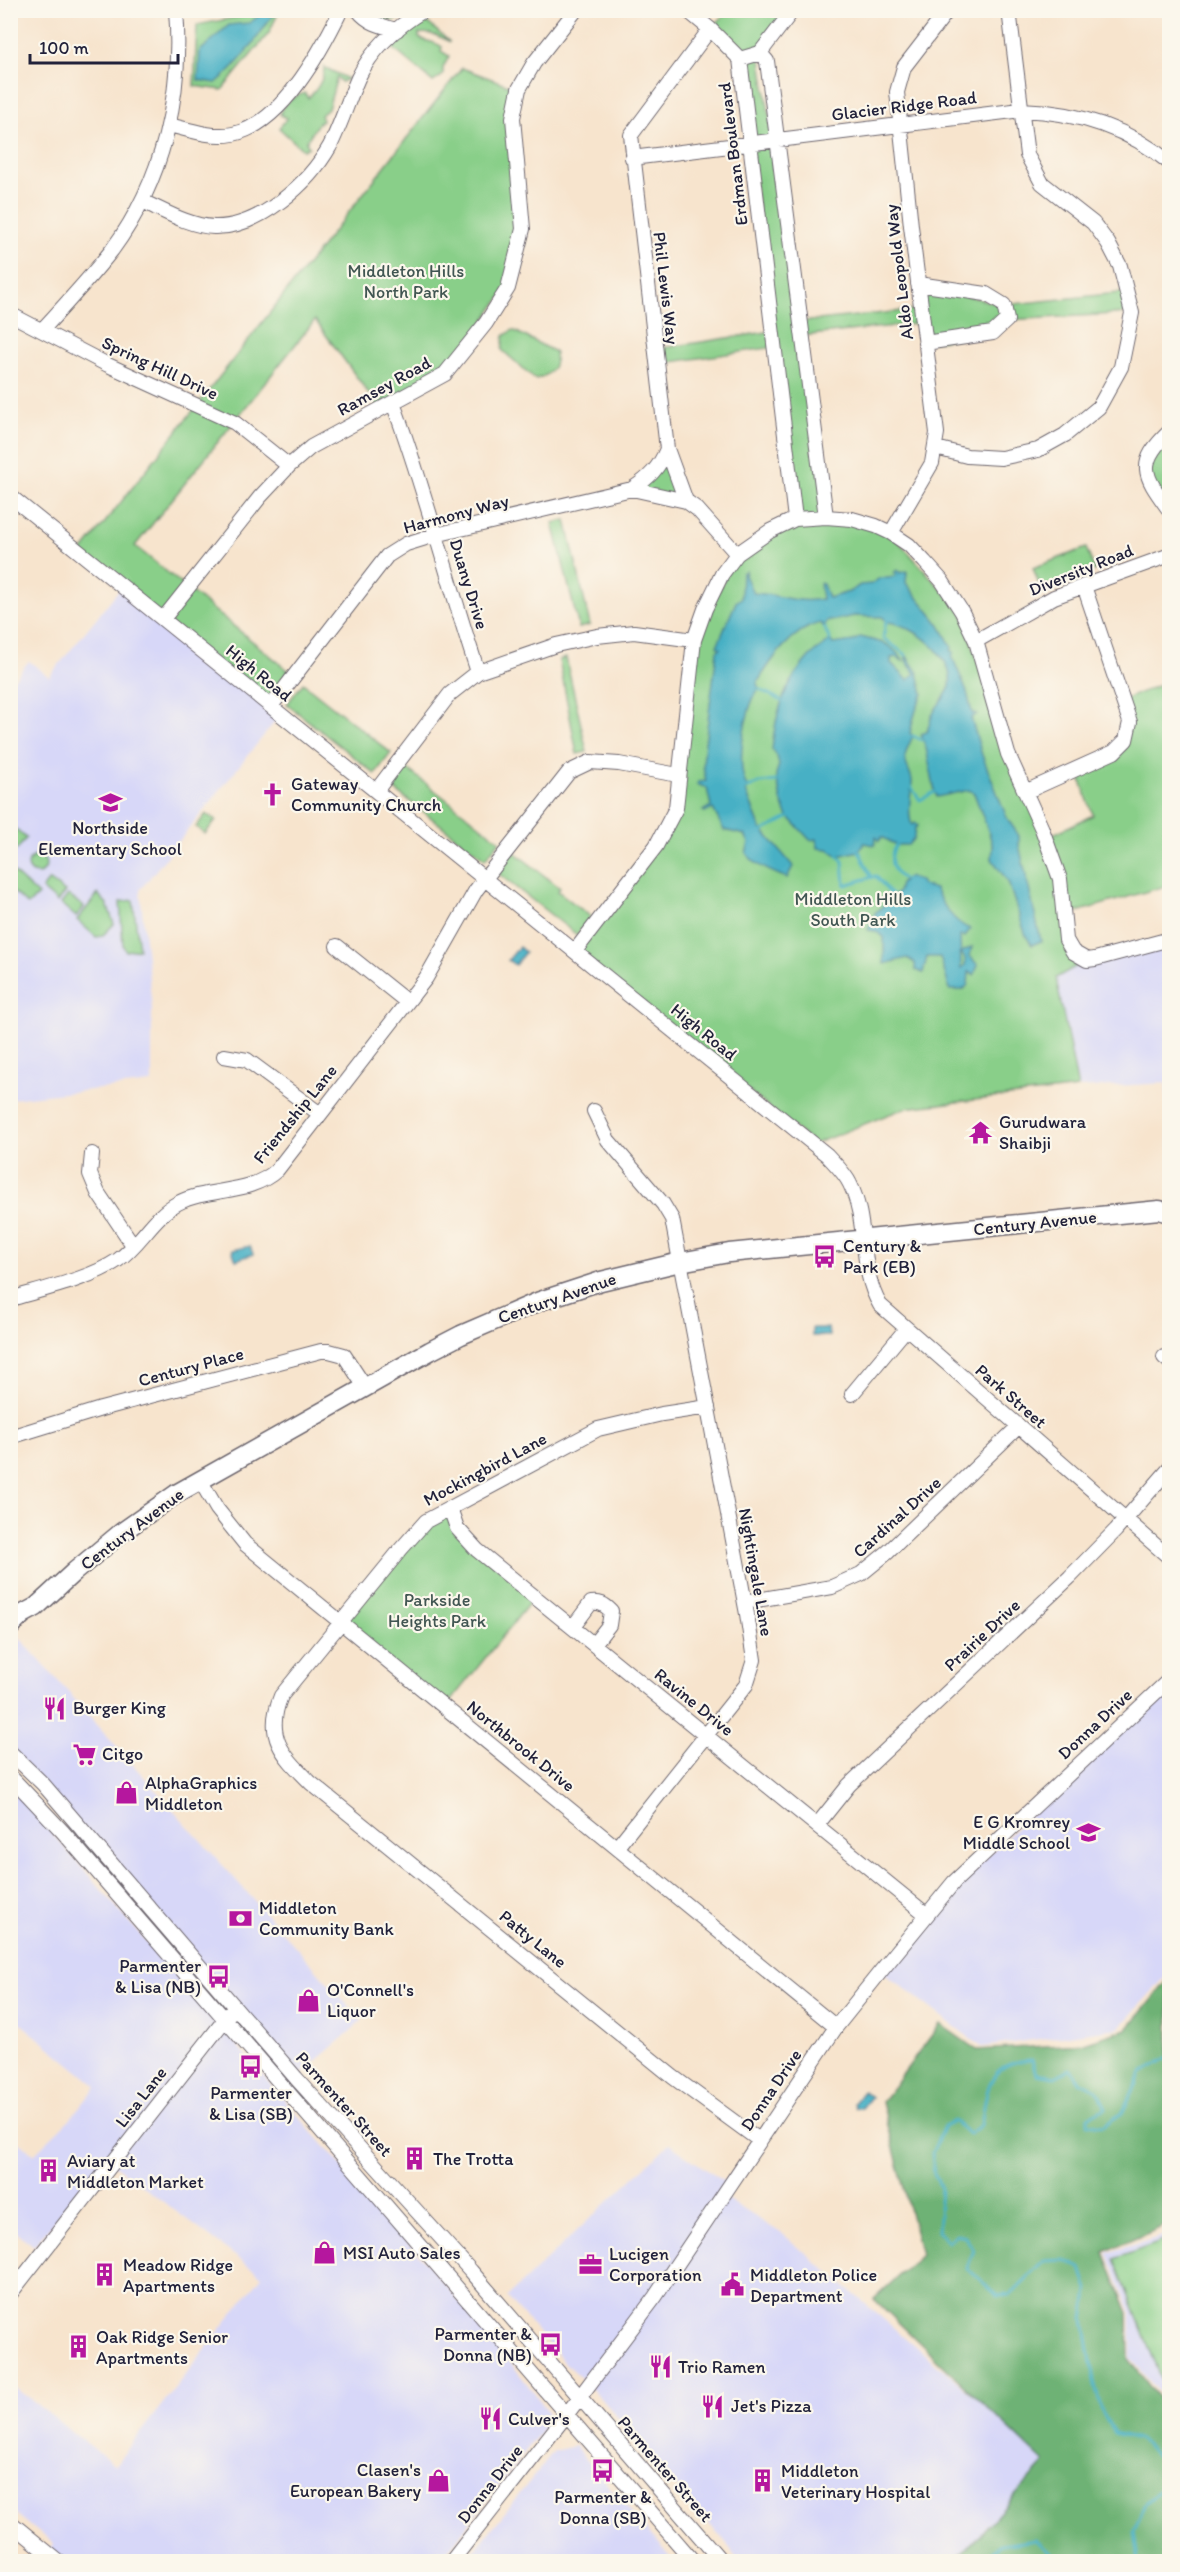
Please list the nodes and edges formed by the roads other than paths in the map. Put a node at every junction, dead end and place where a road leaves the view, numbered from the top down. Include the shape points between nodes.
1 (176, 10) edge
2 (341, 10) edge
3 (358, 10) edge
4 (576, 10) edge
5 (687, 10) edge
6 (793, 10) edge
7 (948, 10) edge
8 (1009, 10) edge
9 (423, 11) edge
10 (710, 29) junction
11 (397, 30) junction
12 (760, 53) junction
13 (740, 59) junction
14 (1021, 110) junction
15 (169, 125) junction
16 (900, 125) junction
17 (777, 140) junction
18 (750, 144) junction
19 (632, 158) junction
20 (1170, 163) edge
21 (142, 201) junction
22 (918, 284) junction
23 (10, 314) edge
24 (42, 330) junction
25 (925, 344) junction
26 (393, 403) junction
27 (1170, 431) edge
28 (936, 448) junction
29 (667, 449) junction
30 (289, 465) junction
31 (632, 489) junction
32 (10, 496) edge
33 (686, 501) junction
34 (1170, 511) edge
35 (826, 517) junction
36 (795, 519) junction
37 (891, 533) junction
38 (435, 535) junction
39 (737, 554) junction
40 (1170, 555) edge
41 (1084, 586) junction
42 (163, 619) junction
43 (694, 640) junction
44 (976, 641) junction
45 (478, 672) junction
46 (271, 706) junction
47 (678, 775) junction
48 (376, 791) junction
49 (1025, 792) junction
50 (484, 878) junction
51 (1170, 939) edge
52 (338, 946) dead end
53 (575, 951) junction
54 (407, 1002) junction
55 (224, 1056) dead end
56 (594, 1111) dead end
57 (320, 1114) junction
58 (92, 1154) dead end
59 (1166, 1209) edge
60 (862, 1240) junction
61 (133, 1245) junction
62 (680, 1262) junction
63 (10, 1299) edge
64 (906, 1329) junction
65 (365, 1387) junction
66 (852, 1394) dead end
67 (708, 1407) junction
68 (1018, 1427) junction
69 (10, 1437) edge
70 (1170, 1468) edge
71 (200, 1480) junction
72 (450, 1508) junction
73 (1125, 1519) junction
74 (1170, 1558) edge
75 (744, 1602) junction
76 (36, 1607) junction
77 (341, 1623) junction
78 (10, 1627) edge
79 (573, 1627) junction
80 (10, 1643) edge
81 (594, 1644) junction
82 (1170, 1679) edge
83 (707, 1735) junction
84 (10, 1752) edge
85 (289, 1761) joint
86 (10, 1776) edge
87 (817, 1825) junction
88 (617, 1847) junction
89 (927, 1915) junction
90 (235, 2008) junction
91 (224, 2019) junction
92 (836, 2027) junction
93 (759, 2140) junction
94 (10, 2295) edge
95 (580, 2398) junction
96 (567, 2414) junction
97 (10, 2522) edge
98 (58, 2562) edge
99 (451, 2562) edge
100 (694, 2562) edge
101 (722, 2562) edge

1 - 15 street via 178,72
2 - 15 street via 301,79 256,124 226,135
3 - 11 street via 375,24
4 - 26 street, Ramsey Road via 534,63 519,89 513,118 523,229 508,288 445,374
5 - 10 street
6 - 12 street
7 - 16 street, Aldo Leopold Way via 912,56 899,80
8 - 14 street
9 - 11 street
10 - 13 street
10 - 19 street, Phil Lewis Way via 631,135
11 - 21 street via 368,60 329,147 309,175 269,208 246,221 215,227 182,220
12 - 13 street, Erdman Boulevard
12 - 17 street via 767,61
13 - 18 street, Erdman Boulevard
14 - 16 street, Glacier Ridge Road
14 - 20 street, Glacier Ridge Road via 1069,115 1106,125 1131,136
14 - 28 street via 1027,155 1042,183 1093,223 1120,266 1132,314 1121,367 1099,407 1065,435 1038,450 1000,458 967,456
15 - 21 street
16 - 17 street, Glacier Ridge Road
16 - 22 street, Aldo Leopold Way
17 - 18 street, Glacier Ridge Road
17 - 35 street
18 - 19 street, Glacier Ridge Road
18 - 36 street, Erdman Boulevard
19 - 29 street, Phil Lewis Way
21 - 24 street via 112,249
22 - 25 street, Aldo Leopold Way
22 - 25 street via 986,294 1004,304 1007,320 993,333
23 - 24 street, Spring Hill Drive
24 - 30 street, Spring Hill Drive via 235,423
25 - 28 street, Aldo Leopold Way
26 - 30 street, Ramsey Road via 311,447
26 - 38 street, Duany Drive
27 - 34 street via 1152,450 1146,467 1148,481
28 - 37 street, Aldo Leopold Way via 932,463
29 - 31 street via 649,478
29 - 33 street, Phil Lewis Way
30 - 42 street, Ramsey Road
31 - 33 street, Harmony Way
31 - 38 street, Harmony Way
32 - 42 street, High Road
33 - 39 street, Phil Lewis Way
35 - 36 street
35 - 37 street via 852,519
36 - 39 street
37 - 44 street via 909,545 942,581
38 - 45 street, Duany Drive
38 - 46 street, Harmony Way via 406,544 387,556
39 - 43 street via 722,574
40 - 41 street, Diversity Road
41 - 44 street, Diversity Road via 1054,597
41 - 49 street via 1130,722 1126,740 1114,752
42 - 46 street, High Road
43 - 45 street via 634,632 597,636 556,645
43 - 47 street
44 - 49 street via 1008,754
45 - 48 street via 450,694
46 - 48 street, High Road
47 - 50 street via 619,764 581,765 569,772
47 - 53 street via 676,808 656,846
48 - 50 street, High Road
49 - 51 street via 1060,879 1066,940 1073,952 1087,960 1095,959
50 - 53 street, High Road
50 - 54 street, Friendship Lane via 426,978
52 - 54 street
53 - 60 street, High Road via 827,1155 855,1195
54 - 57 street, Friendship Lane
55 - 57 street via 247,1060
56 - 62 street, Nightingale Lane via 608,1140 672,1219
57 - 61 street, Friendship Lane via 272,1175 263,1181 177,1203
58 - 61 street via 90,1174 98,1193
59 - 60 main road, Century Avenue
60 - 62 main road, Century Avenue via 729,1253
60 - 64 street, Park Street via 872,1290 880,1305
61 - 63 street, Friendship Lane via 120,1259 100,1270
62 - 65 main road, Century Avenue via 600,1281 540,1301 461,1335
62 - 67 street, Nightingale Lane
64 - 66 street
64 - 68 street, Park Street
65 - 69 street, Century Place via 344,1355 321,1351
65 - 71 main road, Century Avenue
67 - 72 street, Mockingbird Lane via 598,1429
67 - 75 street, Nightingale Lane
68 - 73 street, Park Street
68 - 75 street, Cardinal Drive via 861,1574 832,1587
70 - 73 street, Prairie Drive
71 - 76 main road, Century Avenue via 122,1532
71 - 77 street, Northbrook Drive via 244,1544
72 - 77 street, Mockingbird Lane via 423,1524
72 - 79 street, Ravine Drive via 457,1527 477,1550
73 - 74 street, Park Street
73 - 87 street, Prairie Drive via 1061,1585 849,1785
75 - 83 street, Nightingale Lane via 754,1660 751,1671 746,1685
76 - 78 main road, Century Avenue
76 - 80 main road, Century Avenue via 30,1621
77 - 85 street, Mockingbird Lane via 278,1702 276,1739
77 - 88 street, Northbrook Drive
79 - 81 street, Ravine Drive
79 - 81 street via 591,1603 606,1606 611,1618
81 - 83 street, Ravine Drive
82 - 89 street, Donna Drive via 954,1882
83 - 87 street, Ravine Drive
83 - 88 street, Nightingale Lane
84 - 90 street, Parmenter Street via 43,1784
85 - 93 street, Patty Lane via 311,1783 673,2077
86 - 91 street, Parmenter Street
87 - 89 street, Ravine Drive
88 - 92 street, Northbrook Drive
89 - 92 street, Donna Drive
90 - 91 street, Lisa Lane
90 - 95 street, Parmenter Street
91 - 94 street, Lisa Lane
91 - 96 street, Parmenter Street
92 - 93 street, Donna Drive
93 - 95 street, Donna Drive via 655,2297
95 - 96 street, Donna Drive
95 - 101 street, Parmenter Street
96 - 99 street, Donna Drive
96 - 100 street, Parmenter Street
97 - 98 street

